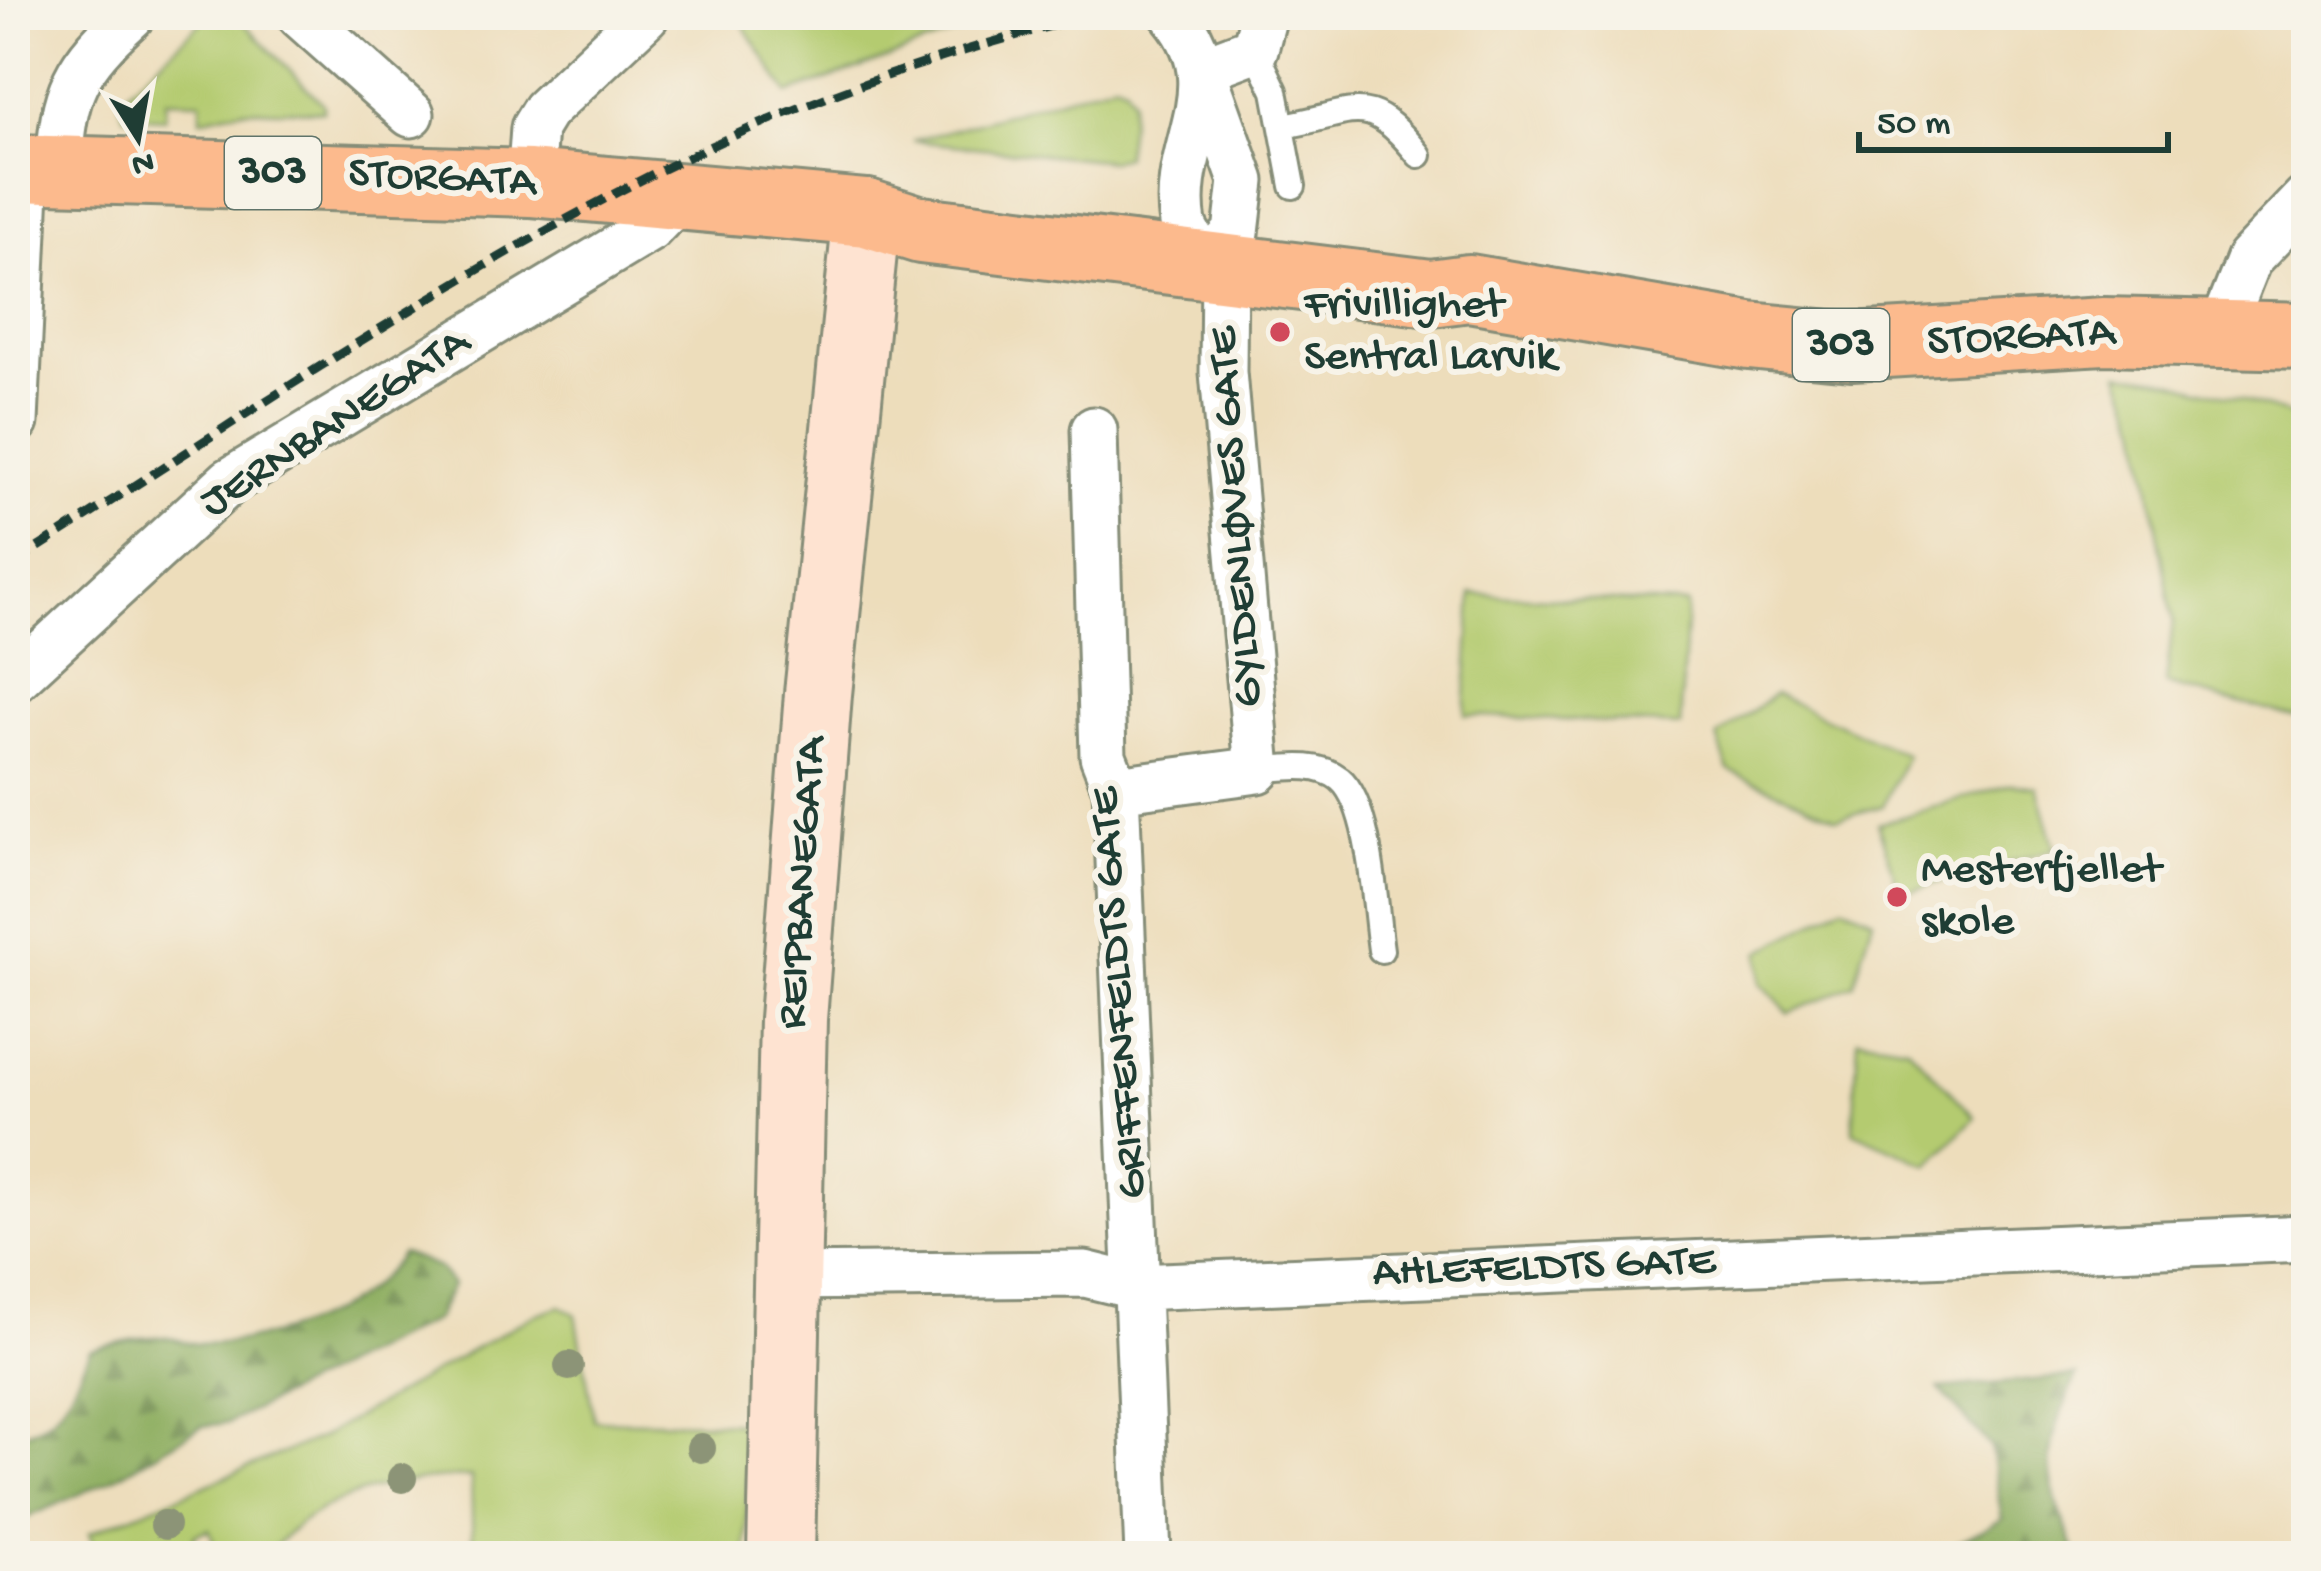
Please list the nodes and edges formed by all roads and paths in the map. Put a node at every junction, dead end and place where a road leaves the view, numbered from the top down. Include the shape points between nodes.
1 (132, 15) edge
2 (300, 15) edge
3 (646, 15) edge
4 (1176, 18) edge
5 (1259, 32) edge
6 (1202, 69) junction
7 (411, 114) dead end
8 (1282, 126) junction
9 (1419, 155) dead end
10 (34, 168) edge
11 (530, 182) junction
12 (1293, 186) dead end
13 (679, 198) junction
14 (2306, 200) edge
15 (867, 213) junction
16 (1213, 246) junction
17 (2306, 336) edge
18 (2218, 337) junction
19 (2306, 368) edge
20 (15, 422) edge
21 (1094, 430) dead end
22 (15, 679) edge
23 (1258, 770) junction
24 (1116, 789) junction
25 (1381, 950) dead end
26 (2306, 1238) edge
27 (784, 1277) junction
28 (1138, 1286) junction
29 (781, 1556) edge
30 (1148, 1556) edge

1 - 10 street via 86,57
2 - 7 street
3 - 11 street via 545,110 535,128
4 - 6 street, GYLDENLØVES GATE
5 - 6 street
5 - 8 lane
6 - 16 street, GYLDENLØVES GATE via 1241,181
8 - 9 lane via 1369,109
8 - 12 lane
10 - 11 main road, STORGATA / 303
10 - 20 street
11 - 13 main road, STORGATA / 303
13 - 15 main road, STORGATA / 303
13 - 22 street, JERNBANEGATA via 649,229 230,481
14 - 18 street via 2249,259
15 - 16 main road, STORGATA / 303 via 922,203
15 - 27 main road, REIPBANEGATA via 818,694 793,1018
16 - 18 main road, STORGATA / 303 via 1431,292 1469,288 1852,346 2104,331
16 - 23 street, GYLDENLØVES GATE
17 - 18 main road, STORGATA / 303
18 - 19 main road, STORGATA / 303
21 - 24 street, GRIFFENFELDTS GATE via 1103,756
23 - 24 street
23 - 25 lane via 1307,766 1340,779 1360,811
24 - 28 street, GRIFFENFELDTS GATE
26 - 28 street, AHLEFELDTS GATE
27 - 28 street, AHLEFELDTS GATE via 1085,1274
27 - 29 main road, REIPBANEGATA
28 - 30 street, GRIFFENFELDTS GATE

